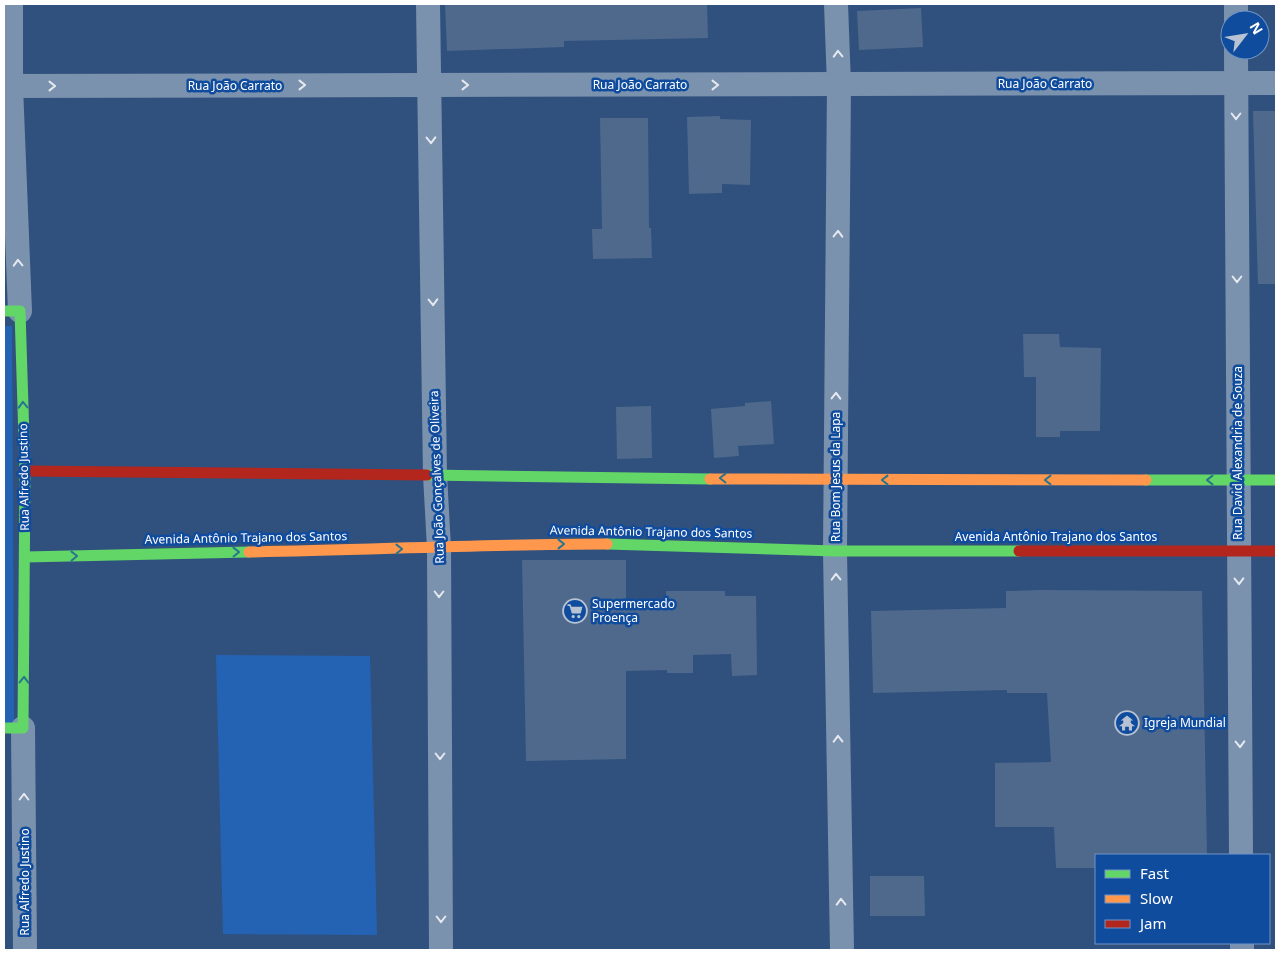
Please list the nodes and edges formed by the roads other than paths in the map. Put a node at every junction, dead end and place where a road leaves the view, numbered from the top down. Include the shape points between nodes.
1 (11, 4) edge
2 (428, 4) edge
3 (836, 4) edge
4 (1236, 60) edge
5 (1276, 83) edge
6 (1236, 84) junction
7 (430, 85) junction
8 (839, 85) junction
9 (8, 86) edge
10 (12, 311) edge
11 (25, 471) junction
12 (435, 475) junction
13 (835, 480) junction
14 (1238, 480) junction
15 (1276, 480) edge
16 (439, 548) junction
17 (836, 550) junction
18 (1238, 551) junction
19 (1276, 551) edge
20 (25, 557) junction
21 (14, 728) edge
22 (1241, 854) edge
23 (25, 950) edge
24 (441, 950) edge
25 (842, 950) edge

1 - 9 street, Rua Alfredo Justino
2 - 7 street, Rua João Gonçalves de Oliveira
8 -> 3 street, Rua Bom Jesus da Lapa
4 - 6 street, Rua David Alexandria de Souza
5 - 6 street, Rua João Carrato
6 - 8 street, Rua João Carrato
6 -> 14 street, Rua David Alexandria de Souza
7 -> 8 street, Rua João Carrato
9 -> 7 street, Rua João Carrato
7 -> 12 street, Rua João Gonçalves de Oliveira
13 -> 8 street, Rua Bom Jesus da Lapa
10 -> 9 street, Rua Alfredo Justino
11 -> 10 main road, Rua Alfredo Justino
11 - 12 main road
11 - 20 main road, Rua Alfredo Justino
13 -> 12 main road
12 - 16 street, Rua João Gonçalves de Oliveira
14 -> 13 main road
13 - 17 street, Rua Bom Jesus da Lapa
14 - 15 main road
14 - 18 street, Rua David Alexandria de Souza
16 -> 17 main road, Avenida Antônio Trajano dos Santos via 630,544
20 -> 16 main road, Avenida Antônio Trajano dos Santos
16 -> 24 street, Rua João Gonçalves de Oliveira
17 - 18 main road, Avenida Antônio Trajano dos Santos
25 -> 17 street, Rua Bom Jesus da Lapa
18 - 19 main road, Avenida Antônio Trajano dos Santos
18 -> 22 street, Rua David Alexandria de Souza
21 -> 20 main road, Rua Alfredo Justino
23 -> 21 street, Rua Alfredo Justino

